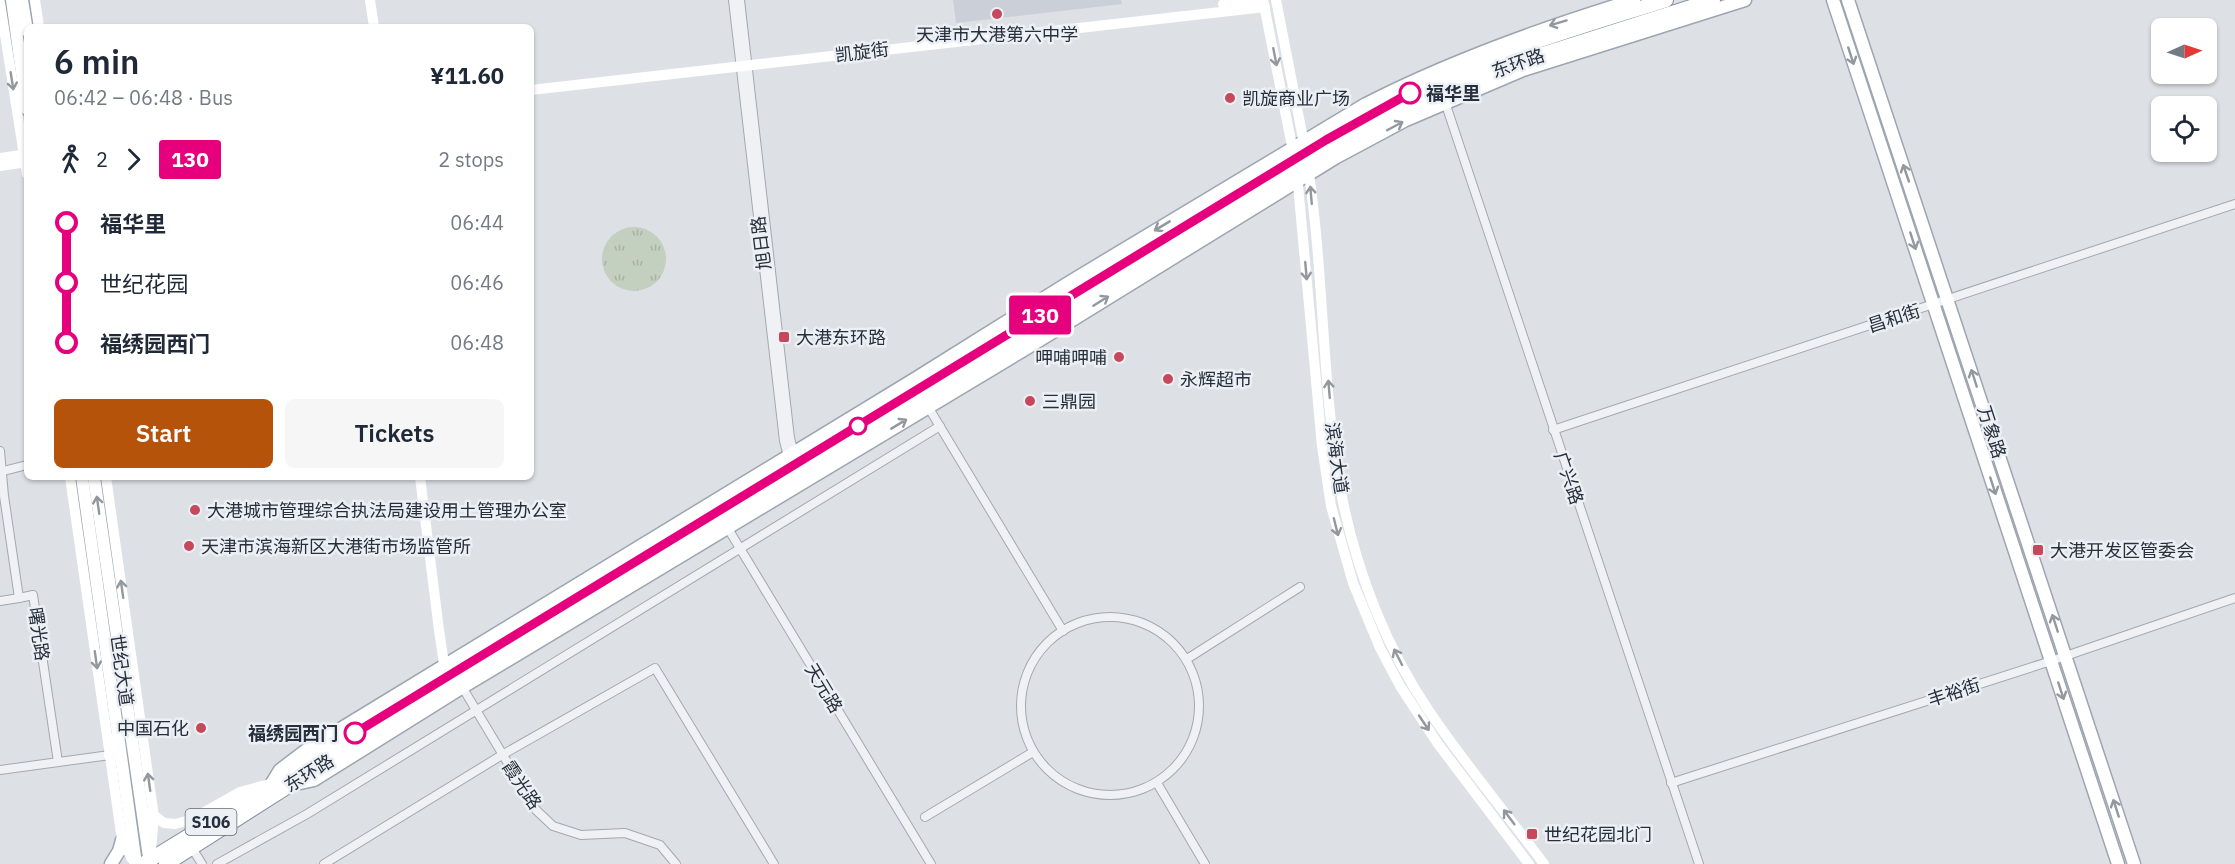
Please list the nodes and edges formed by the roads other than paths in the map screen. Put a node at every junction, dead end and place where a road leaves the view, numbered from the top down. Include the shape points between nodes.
1 (12, 0) edge
2 (22, 0) edge
3 (35, 0) edge
4 (365, 0) edge
5 (370, 0) edge
6 (733, 0) edge
7 (740, 0) edge
8 (1276, 0) edge
9 (1635, 0) edge
10 (1666, 0) edge
11 (1713, 0) edge
12 (1745, 0) edge
13 (1826, 0) edge
14 (1833, 0) edge
15 (1848, 0) edge
16 (1853, 0) edge
17 (1262, 2) edge
18 (0, 3) edge
19 (26, 24) edge
20 (39, 24) edge
21 (368, 24) edge
22 (374, 24) edge
23 (1856, 25) junction
24 (1842, 27) junction
25 (744, 63) junction
26 (24, 87) edge
27 (534, 88) edge
28 (1443, 97) junction
29 (24, 149) edge
30 (0, 158) edge
31 (24, 161) edge
32 (24, 161) edge
33 (1301, 161) junction
34 (0, 166) edge
35 (2235, 204) edge
36 (1948, 300) junction
37 (1934, 304) junction
38 (920, 393) junction
39 (940, 426) junction
40 (1553, 430) junction
41 (0, 452) edge
42 (24, 466) edge
43 (798, 468) junction
44 (1, 472) edge
45 (70, 480) edge
46 (82, 480) edge
47 (94, 480) edge
48 (106, 480) edge
49 (420, 480) edge
50 (425, 480) edge
51 (722, 520) junction
52 (739, 549) junction
53 (1300, 586) dead end
54 (19, 598) junction
55 (2235, 598) edge
56 (0, 600) edge
57 (1062, 631) junction
58 (2065, 655) junction
59 (1187, 658) junction
60 (2051, 661) junction
61 (453, 675) junction
62 (477, 710) junction
63 (118, 735) junction
64 (1033, 752) junction
65 (110, 755) junction
66 (502, 755) junction
67 (58, 762) junction
68 (122, 769) junction
69 (0, 770) edge
70 (272, 783) junction
71 (1156, 783) junction
72 (1671, 783) junction
73 (139, 791) junction
74 (154, 817) junction
75 (925, 817) dead end
76 (122, 840) junction
77 (192, 848) junction
78 (142, 863) edge
79 (111, 864) edge
80 (166, 864) edge
81 (202, 864) edge
82 (217, 864) edge
83 (324, 864) edge
84 (676, 864) edge
85 (774, 864) edge
86 (931, 864) edge
87 (1205, 864) edge
88 (1529, 864) edge
89 (1544, 864) edge
90 (1699, 864) edge
91 (2118, 864) edge
92 (2134, 864) edge

1 - 26 main road
2 - 19 main road
3 - 20 main road
4 - 21 main road
5 - 22 main road
6 - 25 street, 旭日路
7 - 25 street, 旭日路
8 - 33 main road, 滨海大道
9 -> 33 main road via 1551,25 1392,90
10 - 33 highway, 东环路 / S106 via 1495,57 1422,87 1367,116
11 - 28 highway, 东环路 / S106 via 1499,68
12 - 28 main road
13 - 24 main road
14 - 24 main road, 万象路
15 - 23 main road, 万象路
16 - 23 main road
17 - 25 main road, 凯旋街
17 -> 33 main road, 滨海大道
18 -> 29 main road
36 -> 23 main road, 万象路
24 -> 37 main road, 万象路
25 - 27 main road, 凯旋街
25 - 43 street, 旭日路 via 790,438
33 -> 28 highway, 东环路 / S106 via 1378,122
28 - 40 street, 广兴路
30 - 31 main road
32 - 34 main road
33 - 38 highway, 东环路 / S106
38 -> 33 main road
33 -> 88 main road, 滨海大道 via 1322,446 1334,518 1353,584 1380,648 1411,704
89 -> 33 main road, 滨海大道 via 1429,710 1397,655 1363,574 1343,503 1334,445
35 - 36 street, 昌和街
36 - 37 street, 昌和街
58 -> 36 main road, 万象路
37 - 40 street, 昌和街
37 -> 60 main road, 万象路
38 - 39 street
38 - 43 highway, 东环路 / S106
43 -> 38 main road
39 - 52 street
39 - 57 street
40 - 72 street, 广兴路
41 - 44 street, 曙光路
42 - 44 street
43 - 51 highway, 东环路 / S106
43 - 51 main road
43 - 61 main road
44 - 54 street, 曙光路
45 -> 65 main road
46 - 63 main road, 世纪大道
73 -> 47 main road, 世纪大道
74 -> 48 main road
49 - 61 main road, 霞光路
50 - 61 main road, 霞光路
51 - 52 street, 天元路
51 - 61 highway, 东环路 / S106
52 - 62 street
52 - 86 street, 天元路
53 - 59 street
54 - 56 street
54 - 67 street, 曙光路 via 33,596
55 - 58 street, 丰裕街
57 - 59 street via 1078,621 1108,615 1139,620 1166,635
57 - 64 street via 1031,662 1021,692 1022,723
58 - 60 street, 丰裕街
92 -> 58 main road, 万象路
59 - 71 street via 1198,685 1200,713 1193,741 1178,765
60 - 72 street, 丰裕街
60 -> 91 main road, 万象路
61 - 62 street, 霞光路
61 - 70 highway, 东环路 / S106
61 - 77 highway, 东环路 / S106
62 - 66 street, 霞光路
62 - 82 street
63 - 65 main road
63 - 68 main road, 世纪大道
64 - 71 street via 1051,774 1075,789 1093,794 1130,794
64 - 75 street
65 - 67 street
65 - 68 street
65 - 76 main road
66 - 83 street
66 - 84 street, 霞光路 via 536,810 553,826 581,835 625,833 660,846
66 - 85 street via 655,668
67 - 69 street
68 - 78 main road, 世纪大道
70 - 74 main road via 240,792 185,822 169,824
70 - 78 highway, 东环路 / S106
71 - 87 street
72 - 90 street, 广兴路
73 - 74 main road
73 - 78 main road, 世纪大道
74 - 78 main road
76 - 78 main road
76 - 79 main road
77 - 80 highway, 东环路 / S106
77 - 81 street

